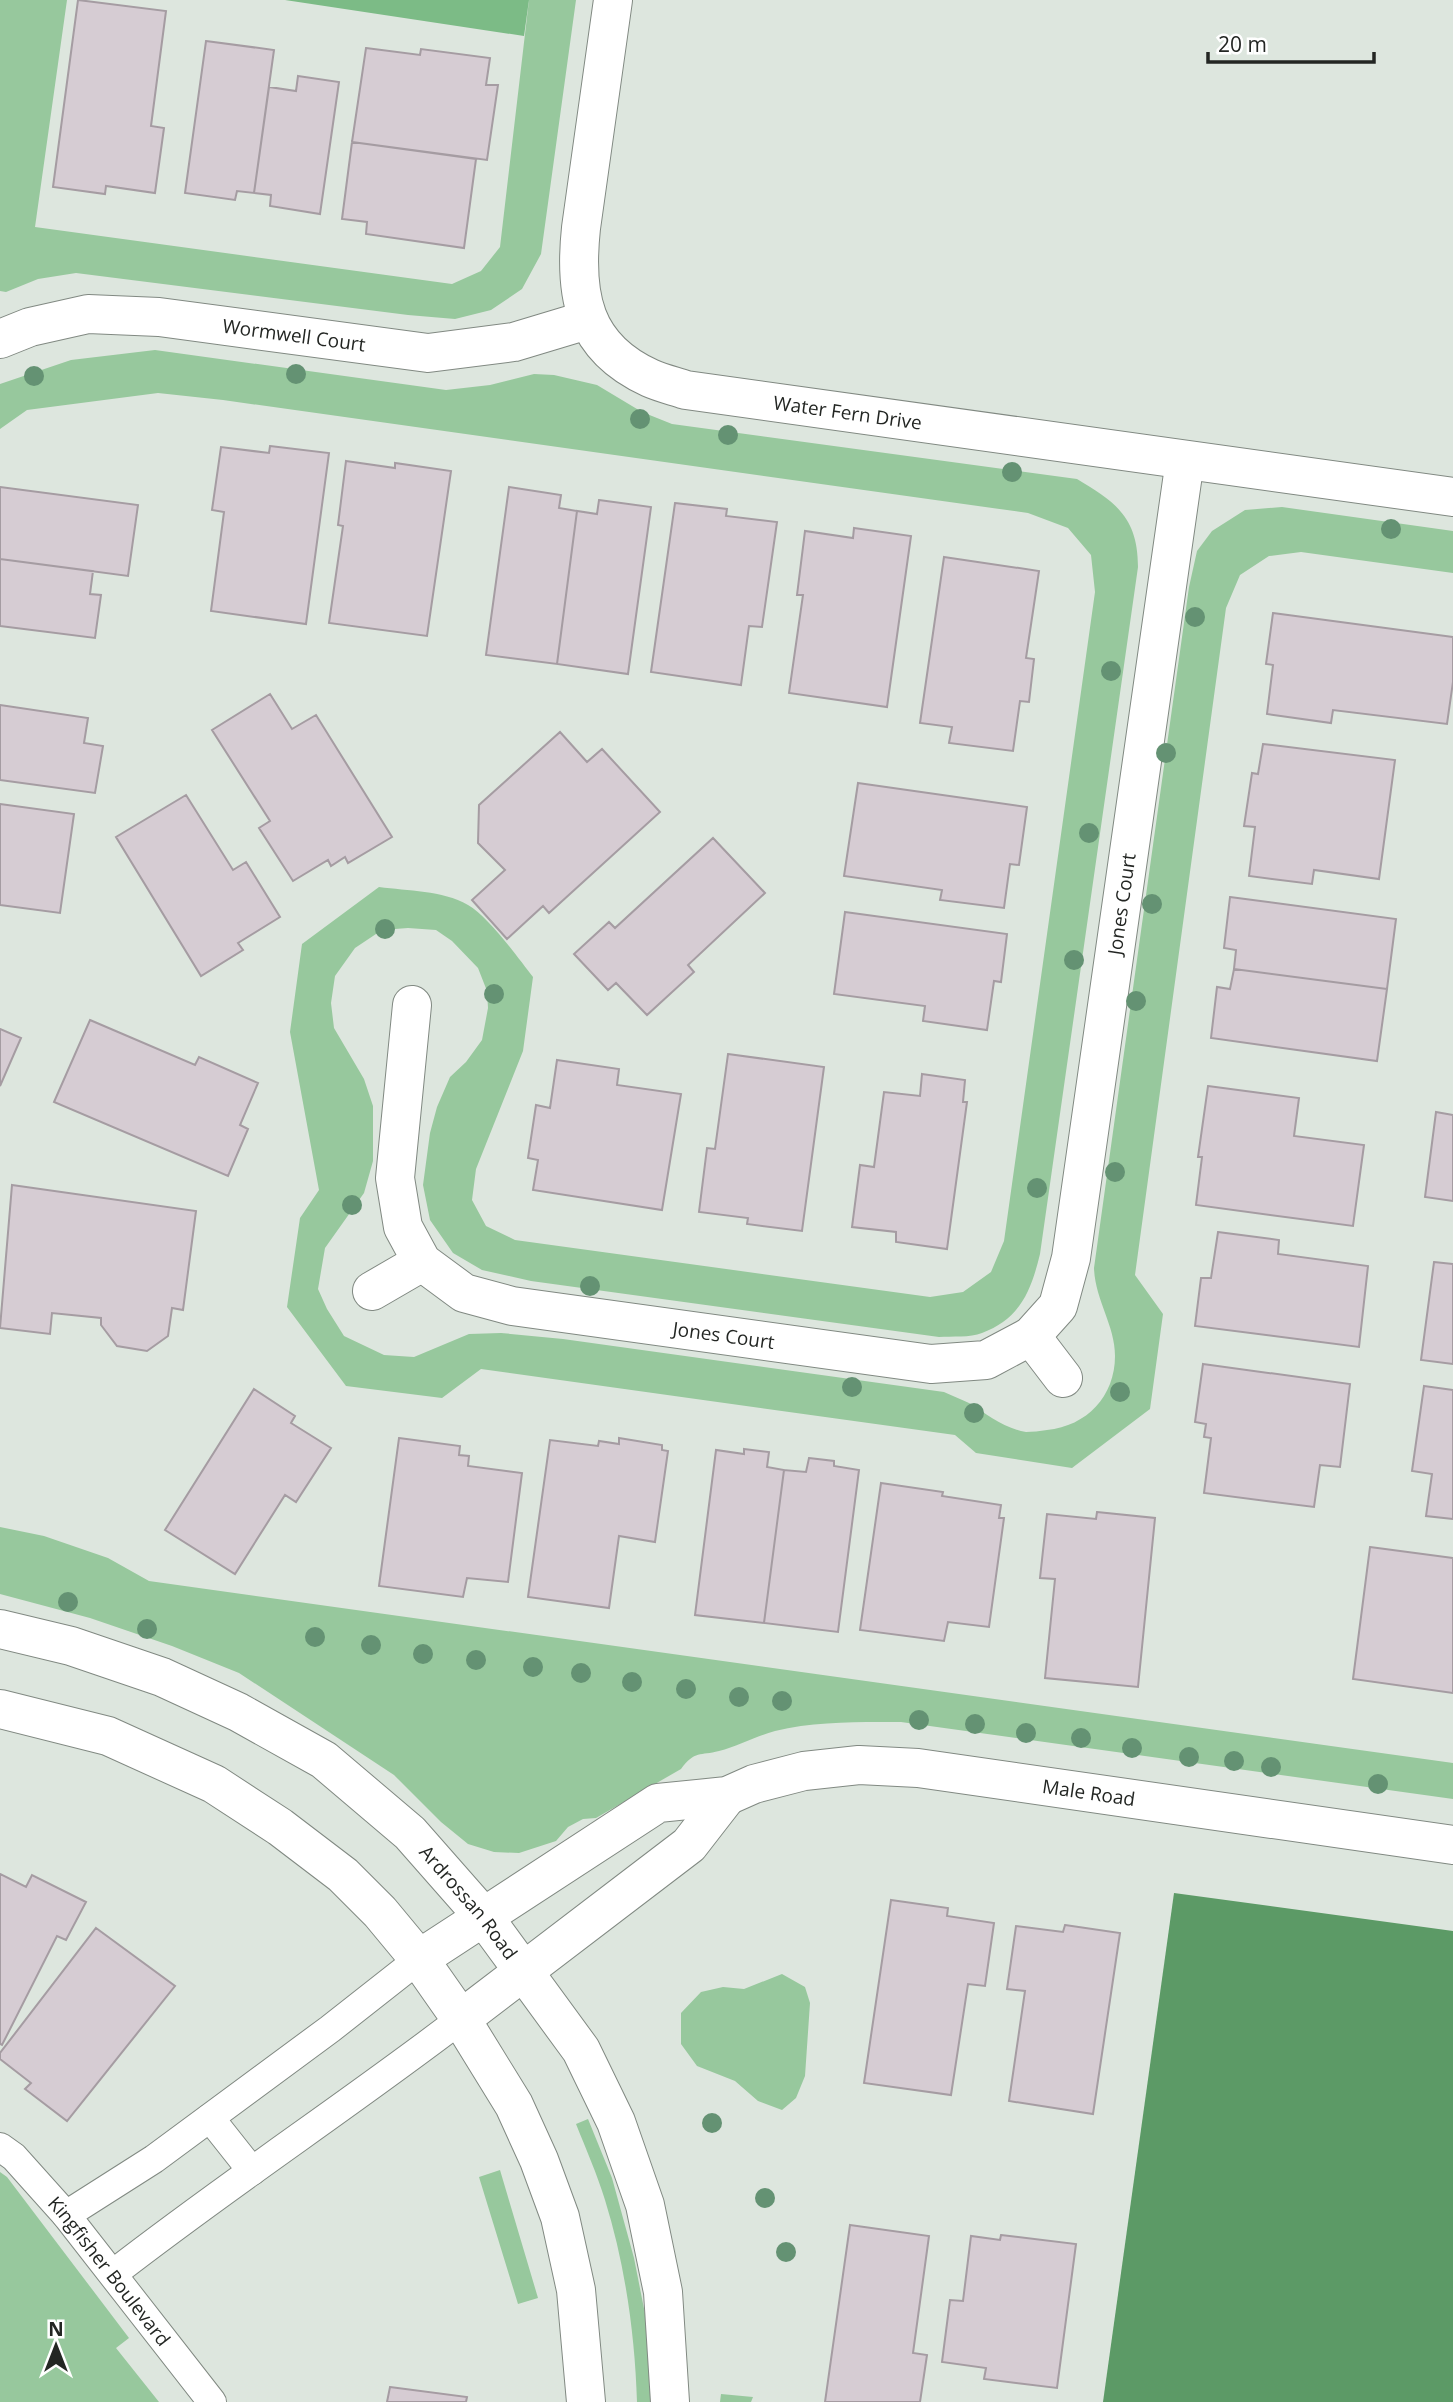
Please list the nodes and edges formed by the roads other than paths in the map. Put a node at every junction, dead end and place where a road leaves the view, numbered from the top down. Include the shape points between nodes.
1 (612, 0) edge
2 (587, 320) junction
3 (0, 339) edge
4 (1185, 460) junction
5 (1453, 497) edge
6 (412, 1005) dead end
7 (422, 1262) junction
8 (372, 1291) dead end
9 (1031, 1336) junction
10 (1063, 1378) dead end
11 (0, 1629) edge
12 (0, 1709) edge
13 (727, 1796) junction
14 (1453, 1845) edge
15 (483, 1916) junction
16 (419, 1959) junction
17 (524, 1972) junction
18 (461, 2019) junction
19 (210, 2118) junction
20 (0, 2147) edge
21 (252, 2171) junction
22 (66, 2215) junction
23 (114, 2273) junction
24 (212, 2402) edge
25 (586, 2402) edge
26 (670, 2402) edge

1 - 2 street, Water Fern Drive via 578,258
2 - 3 street, Wormwell Court via 514,342 428,353 159,317 88,314
2 - 4 street, Water Fern Drive via 626,364 686,390
4 - 5 street, Water Fern Drive
4 - 9 street, Jones Court via 1071,1258 1058,1306
6 - 7 street, Jones Court via 396,1178 403,1227
7 - 8 street
7 - 9 street, Jones Court via 464,1293 512,1306 931,1364 986,1360
9 - 10 street
11 - 15 street, Ardrossan Road via 71,1646 162,1677 238,1712 324,1760 410,1833
12 - 16 street via 108,1736 214,1784 342,1875
13 - 14 street, Male Road via 804,1771 859,1765 918,1768
13 - 15 street, Male Road via 657,1803
13 - 17 street, Male Road via 689,1845
15 - 16 street, Male Road
15 - 17 street, Ardrossan Road
16 - 18 street
16 - 19 lane
17 - 18 street, Male Road
17 - 26 street, Ardrossan Road via 581,2050 616,2122 641,2193 663,2292
18 - 21 lane
18 - 25 street via 514,2105 560,2217 576,2290
19 - 21 lane
19 - 22 lane
20 - 22 lane, Kingfisher Boulevard
21 - 23 lane
22 - 23 lane, Kingfisher Boulevard
23 - 24 lane, Kingfisher Boulevard

